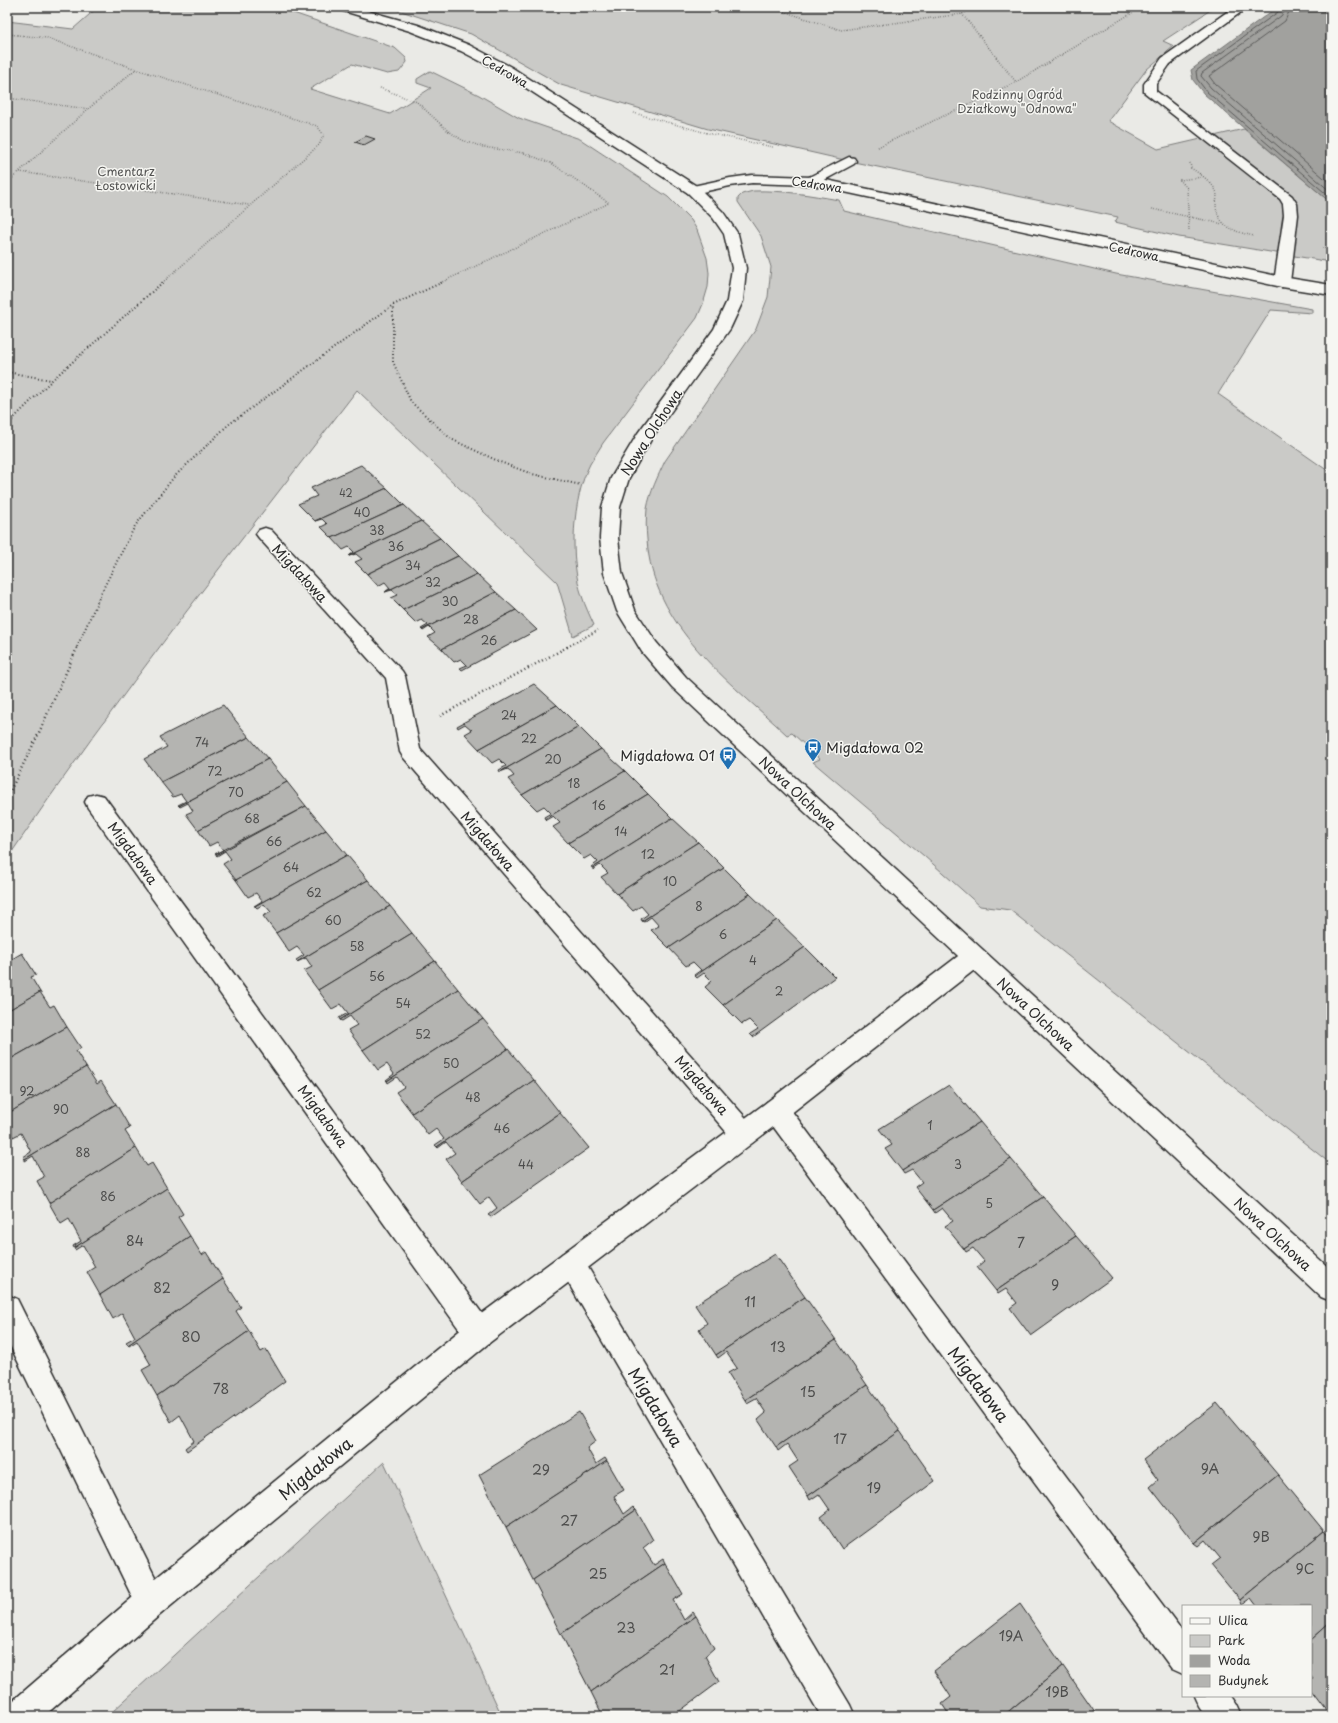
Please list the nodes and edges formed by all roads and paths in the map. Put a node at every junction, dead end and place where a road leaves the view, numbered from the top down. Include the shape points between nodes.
1 (341, 7) edge
2 (770, 7) edge
3 (976, 7) edge
4 (1142, 7) edge
5 (1242, 7) edge
6 (962, 14) junction
7 (7, 34) edge
8 (136, 69) junction
9 (1016, 82) junction
10 (380, 88) dead end
11 (7, 98) edge
12 (88, 109) junction
13 (634, 112) dead end
14 (778, 148) dead end
15 (1221, 148) junction
16 (849, 161) joint
17 (20, 172) junction
18 (1202, 176) junction
19 (812, 181) junction
20 (7, 183) edge
21 (693, 190) junction
22 (249, 205) junction
23 (1152, 209) dead end
24 (1188, 217) junction
25 (1223, 224) junction
26 (1189, 230) dead end
27 (1287, 243) junction
28 (1282, 282) junction
29 (1331, 290) edge
30 (393, 305) junction
31 (7, 372) edge
32 (52, 380) junction
33 (7, 425) edge
34 (587, 487) dead end
35 (265, 534) dead end
36 (600, 629) dead end
37 (404, 724) junction
38 (7, 797) edge
39 (96, 802) dead end
40 (974, 957) junction
41 (776, 1110) junction
42 (744, 1134) junction
43 (571, 1263) junction
44 (1331, 1288) edge
45 (7, 1309) edge
46 (479, 1334) junction
47 (151, 1602) junction
48 (1182, 1657) edge
49 (1212, 1697) edge
50 (19, 1716) edge
51 (839, 1716) edge
52 (1226, 1716) edge

1 - 21 street, Cedrowa via 414,28 465,48 506,70
2 - 6 path via 841,30
3 - 6 path
4 - 9 path
5 - 15 street via 1166,61 1150,84 1153,96
6 - 9 path
7 - 8 path via 47,38
8 - 12 path
8 - 22 path via 317,126 324,135 319,145
9 - 16 path
10 - 30 path via 416,102 462,140 483,147 524,153 553,164 609,203
11 - 12 path
12 - 17 path
13 - 14 path via 722,138
15 - 18 path via 1190,163 1191,168
15 - 27 street via 1285,196 1292,215
16 - 19 street
17 - 20 path
17 - 22 path
18 - 24 path via 1180,180 1187,188
18 - 25 path via 1217,192 1215,203
19 - 21 street, Cedrowa via 782,178 751,179
19 - 28 street, Cedrowa
21 - 40 street, Nowa Olchowa via 718,215 731,234 739,268 735,301 722,329 644,437 620,478 611,506 609,538 613,573 626,611 649,647 679,682
22 - 32 path
23 - 24 path
24 - 25 path
24 - 26 path
25 - 27 path via 1239,233
27 - 28 street
28 - 29 street, Cedrowa
30 - 34 path via 393,362 411,402 451,439 532,474
30 - 38 path via 228,425 174,477 135,526 102,591 37,737
31 - 32 path
32 - 33 path
35 - 37 street, Migdałowa via 395,676
36 - 37 path via 436,718
37 - 42 street, Migdałowa via 410,752
39 - 46 street, Migdałowa
40 - 41 street, Migdałowa
40 - 44 street, Nowa Olchowa
41 - 42 street, Migdałowa
41 - 48 street, Migdałowa
42 - 43 street, Migdałowa
43 - 46 street, Migdałowa
43 - 51 street, Migdałowa
45 - 47 street
46 - 47 street, Migdałowa
47 - 50 street, Migdałowa
49 - 52 street

